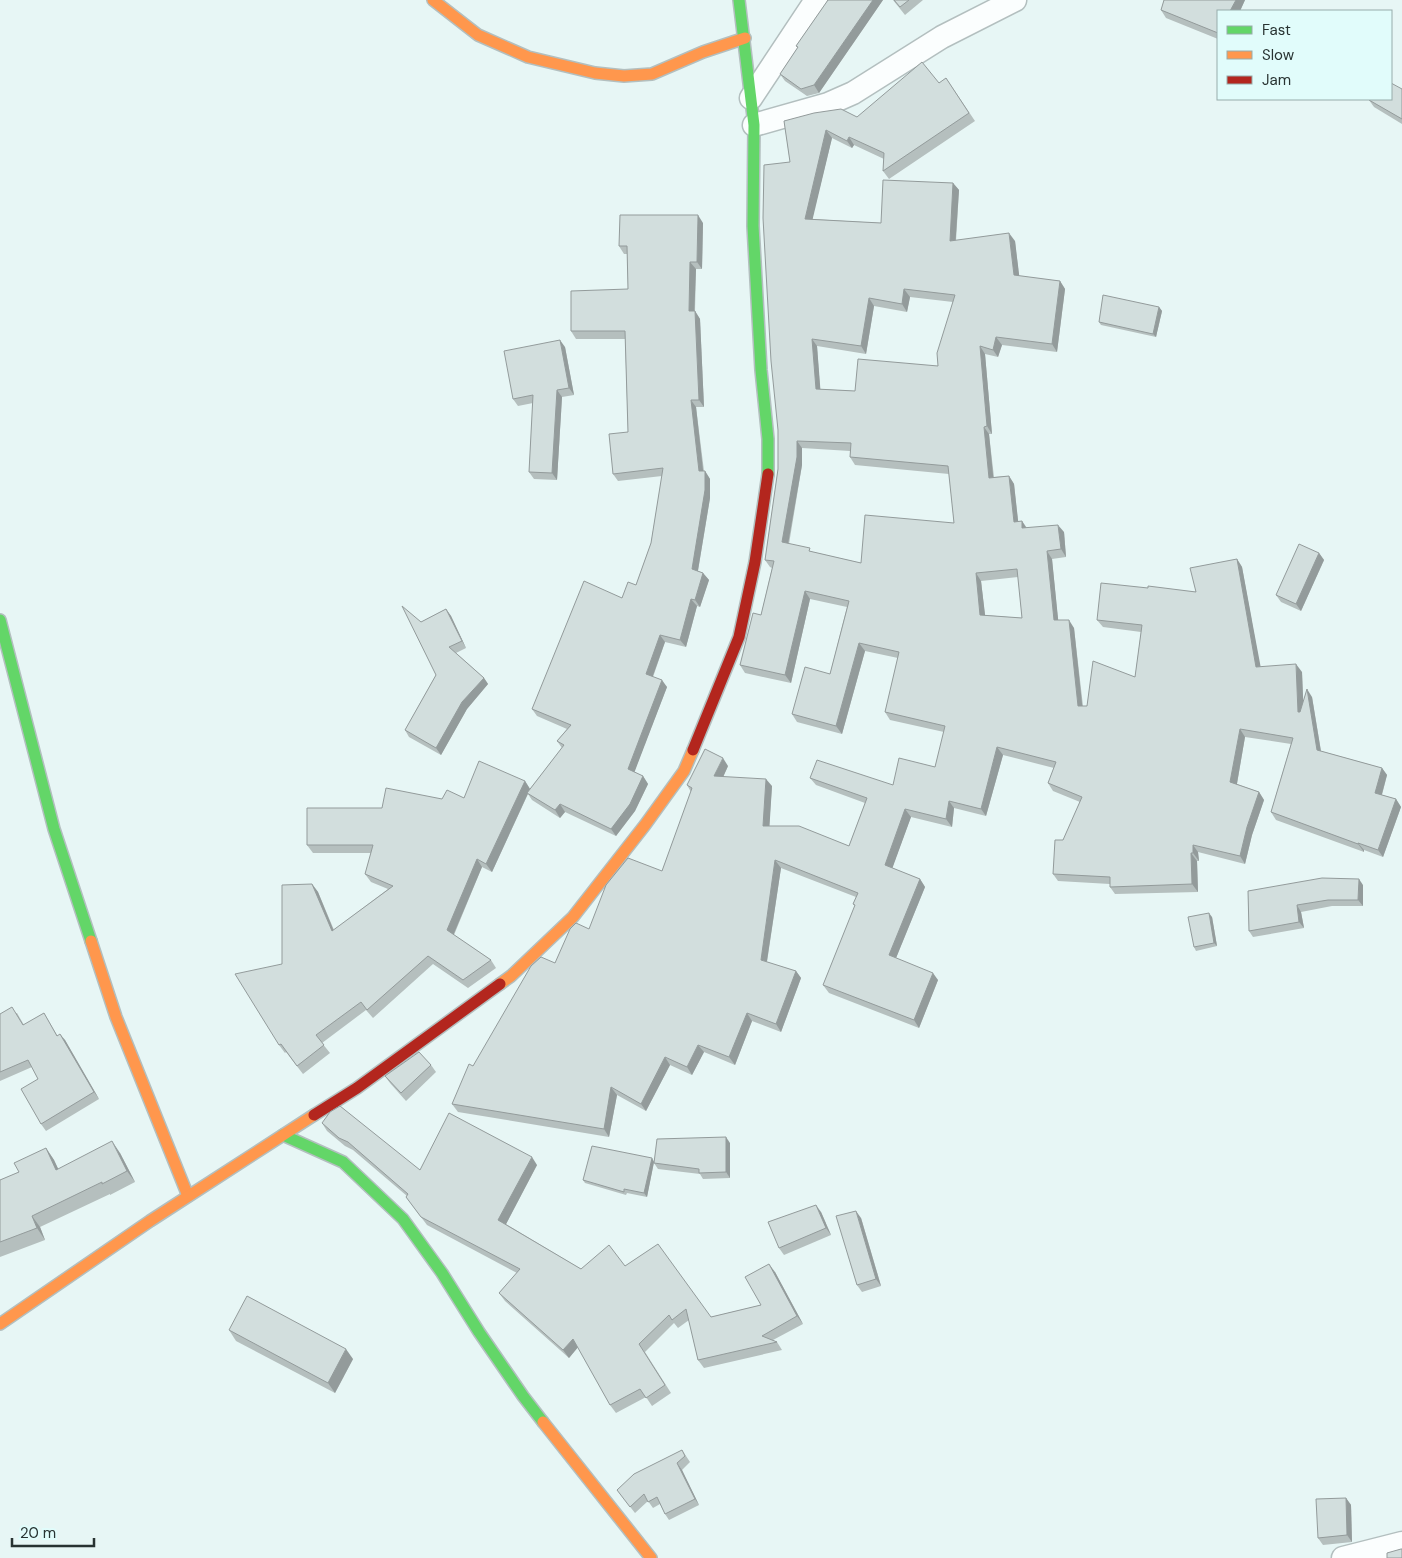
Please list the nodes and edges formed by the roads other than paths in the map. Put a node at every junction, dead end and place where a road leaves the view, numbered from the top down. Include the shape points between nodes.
1 (433, 0) edge
2 (739, 0) edge
3 (816, 0) edge
4 (1015, 0) edge
5 (744, 38) junction
6 (751, 98) junction
7 (754, 125) junction
8 (0, 620) edge
9 (283, 1135) junction
10 (188, 1196) junction
11 (0, 1324) edge
12 (1402, 1543) edge
13 (651, 1558) edge
14 (1343, 1558) edge

1 - 5 main road via 478,35 528,57 604,74 652,74
2 - 5 main road
3 - 6 street
4 - 7 street via 942,37 853,93 822,106
5 - 6 main road
6 - 7 main road
7 - 9 main road via 753,226 768,477 739,637 695,749 679,779 573,917 530,958 487,995 434,1033
8 - 10 main road via 57,839 116,1017
9 - 10 main road
9 - 13 main road via 343,1162 403,1219 523,1396
10 - 11 main road
12 - 14 street

